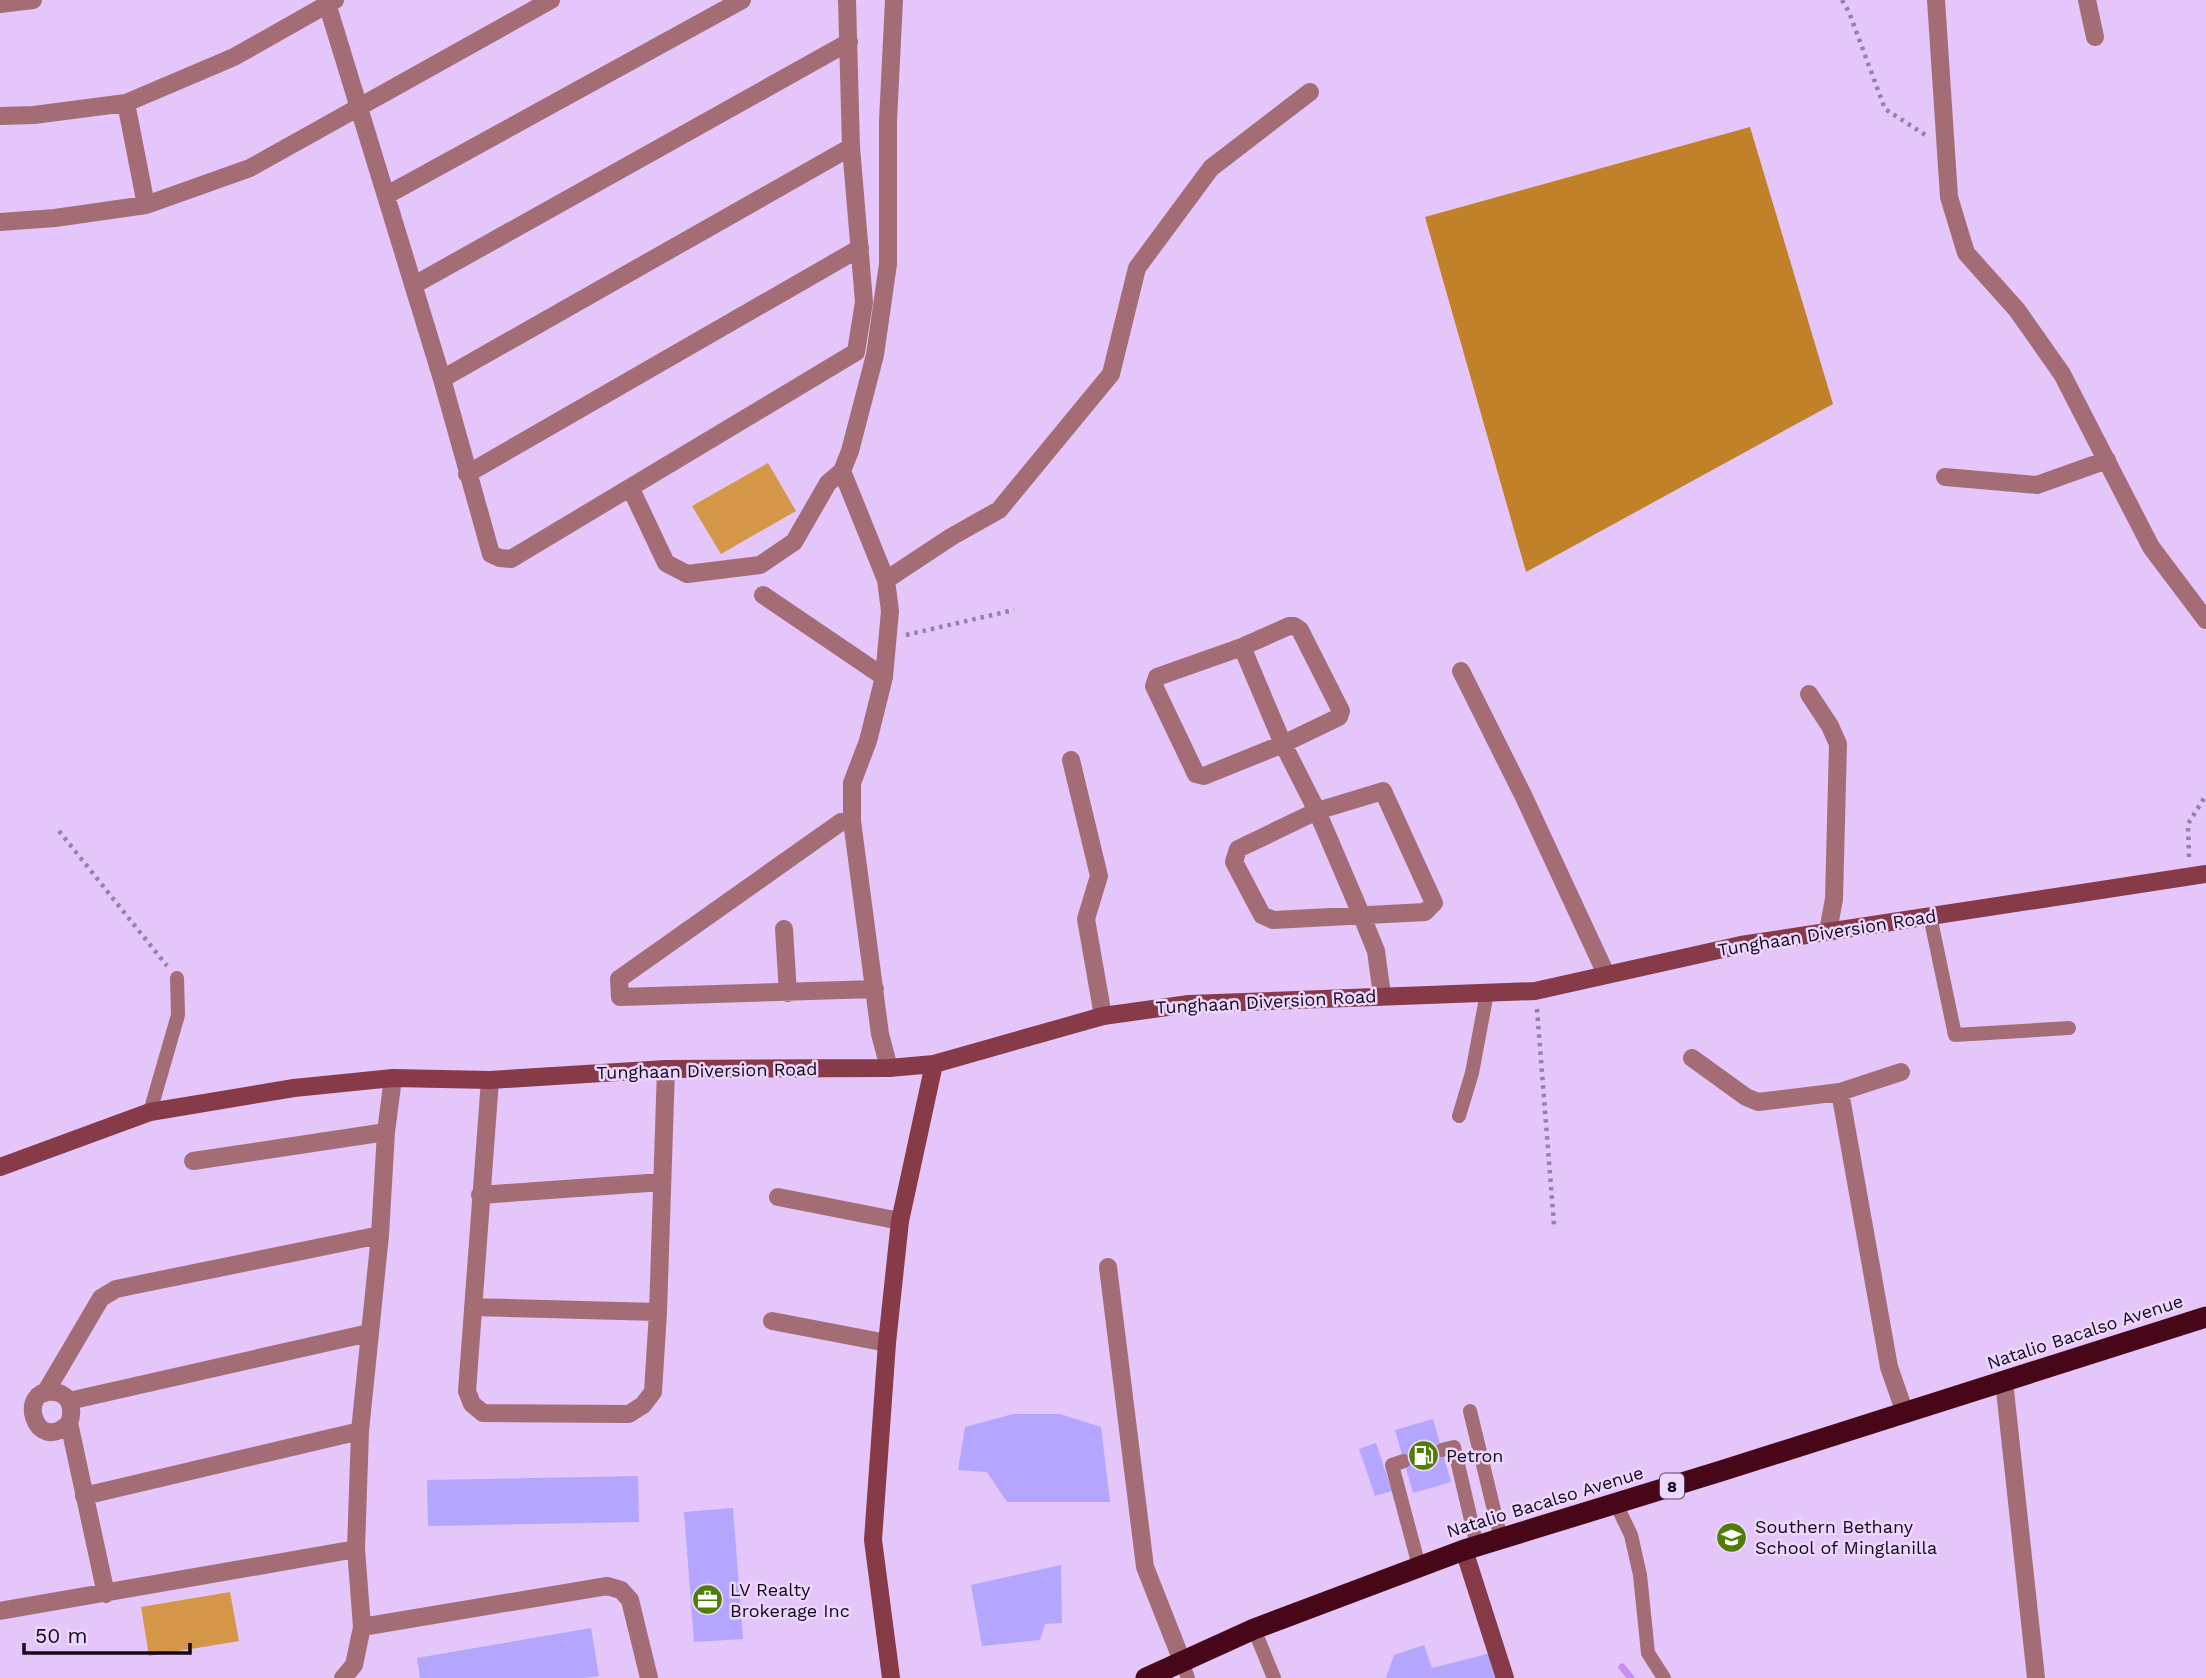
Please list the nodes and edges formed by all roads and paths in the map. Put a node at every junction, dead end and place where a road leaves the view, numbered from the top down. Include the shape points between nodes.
1 (33, 0) edge
2 (551, 0) edge
3 (741, 0) edge
4 (847, 0) edge
5 (894, 0) edge
6 (1842, 0) edge
7 (1936, 0) edge
8 (2087, 0) edge
9 (330, 2) edge
10 (0, 4) edge
11 (2095, 37) dead end
12 (849, 42) junction
13 (1310, 92) dead end
14 (126, 103) junction
15 (360, 105) junction
16 (0, 116) edge
17 (851, 147) junction
18 (1946, 148) junction
19 (387, 195) junction
20 (146, 205) junction
21 (0, 222) edge
22 (860, 248) junction
23 (414, 285) junction
24 (442, 379) junction
25 (2107, 460) junction
26 (842, 471) junction
27 (467, 474) junction
28 (1945, 477) dead end
29 (631, 489) junction
30 (886, 580) junction
31 (762, 595) dead end
32 (1014, 610) dead end
33 (2206, 620) edge
34 (889, 639) junction
35 (1242, 647) junction
36 (1461, 671) dead end
37 (884, 677) junction
38 (1809, 694) dead end
39 (1283, 744) junction
40 (1070, 760) dead end
41 (2206, 795) edge
42 (1317, 811) junction
43 (852, 821) junction
44 (60, 831) dead end
45 (2198, 875) edge
46 (1361, 914) junction
47 (1930, 916) junction
48 (784, 929) dead end
49 (1828, 931) junction
50 (1606, 974) junction
51 (177, 978) joint
52 (875, 989) junction
53 (1535, 991) junction
54 (788, 993) junction
55 (1487, 993) junction
56 (1382, 995) junction
57 (1103, 1016) junction
58 (2069, 1028) dead end
59 (1692, 1058) dead end
60 (934, 1065) junction
61 (889, 1068) junction
62 (666, 1069) junction
63 (1901, 1072) dead end
64 (393, 1078) junction
65 (490, 1080) junction
66 (1840, 1092) junction
67 (149, 1112) junction
68 (1459, 1116) dead end
69 (386, 1132) junction
70 (193, 1161) dead end
71 (0, 1167) edge
72 (662, 1182) junction
73 (480, 1195) junction
74 (778, 1197) dead end
75 (900, 1221) junction
76 (1554, 1225) dead end
77 (380, 1235) junction
78 (1108, 1267) dead end
79 (474, 1307) junction
80 (658, 1312) junction
81 (2206, 1317) edge
82 (772, 1321) dead end
83 (369, 1332) junction
84 (887, 1343) junction
85 (2004, 1381) junction
86 (45, 1393) junction
87 (69, 1401) junction
88 (1470, 1411) dead end
89 (1905, 1413) junction
90 (69, 1423) junction
91 (360, 1431) junction
92 (1442, 1450) dead end
93 (1404, 1461) dead end
94 (84, 1496) junction
95 (1616, 1504) junction
96 (1501, 1539) junction
97 (1470, 1548) junction
98 (356, 1549) junction
99 (1419, 1566) junction
100 (106, 1594) junction
101 (0, 1611) edge
102 (362, 1627) junction
103 (1254, 1629) junction
104 (1185, 1670) edge
105 (343, 1678) edge
106 (649, 1678) edge
107 (891, 1678) edge
108 (1146, 1678) edge
109 (1274, 1678) edge
110 (1505, 1678) edge
111 (1664, 1678) edge
112 (2036, 1678) edge

1 - 10 street
2 - 15 street
3 - 19 street
4 - 12 street
5 - 26 street via 888,264 875,355
6 - 18 path via 1885,109
7 - 18 street
8 - 11 street
9 - 14 street via 234,57
9 - 15 street
12 - 17 street
12 - 23 street
13 - 30 street via 1212,168 1145,257 1137,268 1111,374 999,510
14 - 16 street
14 - 20 street
15 - 19 street
15 - 20 street via 250,168
17 - 22 street
17 - 24 street
18 - 25 street via 1950,197 1966,253 2017,310 2062,374
19 - 23 street
20 - 21 street
22 - 27 street
22 - 29 street via 863,302 856,352
23 - 24 street
24 - 27 street
25 - 28 street via 2037,485
25 - 33 street via 2151,547
26 - 29 street via 828,483 794,542 760,565 687,574 666,563
26 - 30 street
27 - 29 street via 491,554 500,558 511,559
30 - 34 street
31 - 37 street
32 - 34 path
34 - 37 street
35 - 39 street
35 - 39 street via 1289,626 1297,627 1342,711 1337,718
35 - 39 street via 1157,677 1154,687 1196,774 1204,776
36 - 50 street
37 - 43 street via 852,783
38 - 49 street via 1838,744 1834,900
39 - 42 street
40 - 57 street via 1098,876 1086,919
41 - 45 path via 2188,824
42 - 46 street
42 - 46 street via 1238,849 1234,862 1268,919
42 - 46 street via 1382,791 1434,903 1425,912
43 - 52 street
43 - 54 street via 841,822 620,979 620,997
44 - 51 path
45 - 47 street, Tunghaan Diversion Road
46 - 56 street via 1376,951
47 - 49 street, Tunghaan Diversion Road
47 - 58 lane via 1955,1035
48 - 54 street
49 - 50 street, Tunghaan Diversion Road
50 - 53 street, Tunghaan Diversion Road
51 - 67 lane via 178,1015
52 - 54 street
52 - 61 street
53 - 55 street, Tunghaan Diversion Road
53 - 76 path
55 - 56 street, Tunghaan Diversion Road
55 - 68 lane
56 - 57 street, Tunghaan Diversion Road via 1189,1004
57 - 60 street, Tunghaan Diversion Road
59 - 66 street via 1752,1100
60 - 61 street, Tunghaan Diversion Road
60 - 75 street
61 - 62 street, Tunghaan Diversion Road
62 - 65 street, Tunghaan Diversion Road
62 - 72 street
63 - 66 street
64 - 65 street, Tunghaan Diversion Road
64 - 67 street, Tunghaan Diversion Road via 294,1088
64 - 69 street
65 - 73 street
66 - 89 street via 1889,1367
67 - 71 street, Tunghaan Diversion Road
69 - 70 street
69 - 77 street
72 - 73 street
72 - 80 street
73 - 79 street
74 - 75 street
75 - 84 street
77 - 83 street
77 - 86 street via 116,1289 101,1298
78 - 104 street via 1145,1567
79 - 80 street
79 - 80 street via 467,1391 472,1404 483,1413 629,1414 653,1392
81 - 85 highway, Natalio Bacalso Avenue / 8
82 - 84 street
83 - 87 street
83 - 91 street
84 - 107 street via 873,1540
85 - 89 highway, Natalio Bacalso Avenue / 8
85 - 112 street
86 - 87 street via 58,1393
86 - 90 street via 33,1407 36,1424 53,1432
87 - 90 street
88 - 96 lane
89 - 95 highway, Natalio Bacalso Avenue / 8
90 - 94 street
91 - 94 street
91 - 98 street
92 - 97 lane via 1454,1447
93 - 99 lane via 1392,1465
94 - 100 street
95 - 96 highway, Natalio Bacalso Avenue / 8
95 - 111 lane via 1631,1535 1640,1575 1648,1653
96 - 97 highway, Natalio Bacalso Avenue / 8
97 - 99 highway, Natalio Bacalso Avenue / 8
97 - 110 street
98 - 100 street
98 - 102 street
99 - 103 highway, Natalio Bacalso Avenue / 8
100 - 101 street
102 - 105 street via 354,1665
102 - 106 street via 607,1586 621,1590 630,1600
103 - 104 highway, Natalio Bacalso Avenue / 8
103 - 109 lane
104 - 108 highway, Natalio Bacalso Avenue / 8

